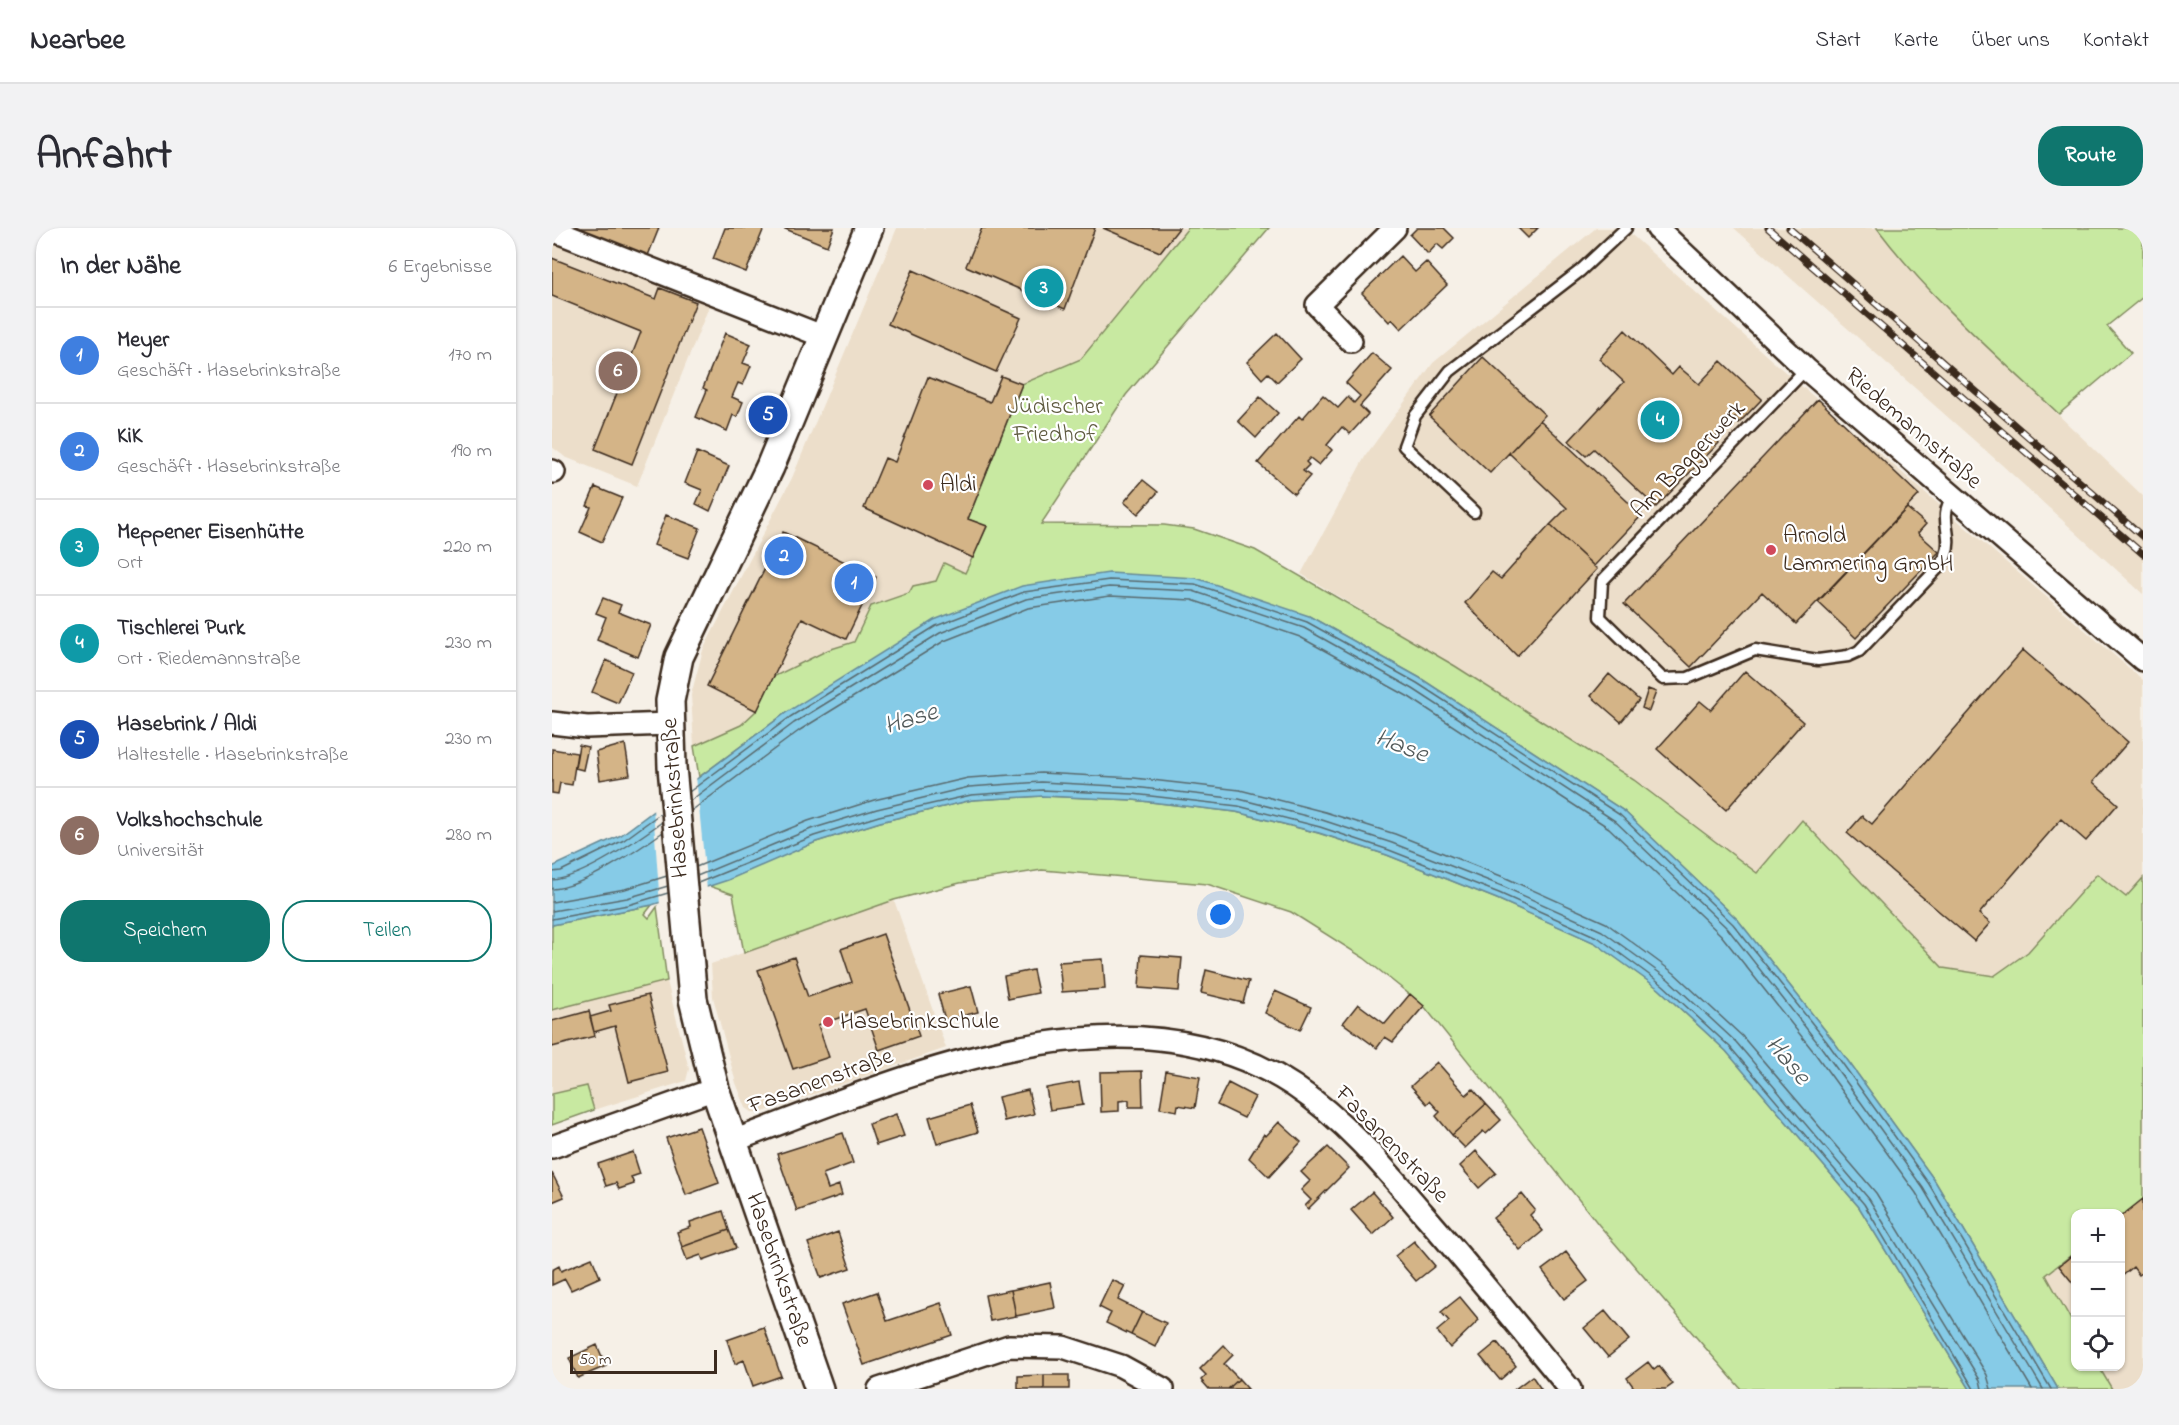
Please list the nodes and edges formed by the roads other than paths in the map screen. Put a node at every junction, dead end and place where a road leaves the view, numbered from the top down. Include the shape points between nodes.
1 (868, 228) edge
2 (1395, 228) edge
3 (1626, 228) edge
4 (1657, 228) edge
5 (552, 230) edge
6 (822, 336) junction
7 (1351, 341) dead end
8 (1806, 369) junction
9 (1953, 497) junction
10 (1473, 512) dead end
11 (2143, 660) edge
12 (552, 723) edge
13 (669, 724) junction
14 (715, 1089) junction
15 (733, 1141) junction
16 (552, 1147) edge
17 (819, 1389) edge
18 (879, 1389) edge
19 (1162, 1389) edge
20 (1570, 1389) edge

1 - 6 street, Hasebrinkstraße
2 - 7 street via 1317,305
3 - 10 lane via 1580,271 1450,371 1415,417 1404,446
4 - 8 street, Riedemannstraße
5 - 6 street
6 - 13 street, Hasebrinkstraße via 770,466 679,657 672,683
8 - 9 street, Riedemannstraße
8 - 9 lane, Am Baggerwerk via 1602,581 1600,617 1663,679 1688,678 1755,650 1818,660 1859,651 1947,554 1944,515
9 - 11 street, Riedemannstraße
12 - 13 street via 587,727
13 - 14 street, Hasebrinkstraße via 693,999
14 - 15 street, Hasebrinkstraße
14 - 16 street
15 - 17 street, Hasebrinkstraße
15 - 20 street, Fasanenstraße via 949,1064 1026,1046 1122,1038 1173,1040 1208,1047 1246,1060 1294,1086 1342,1124 1404,1191
18 - 19 street via 1009,1346 1063,1347 1121,1366

